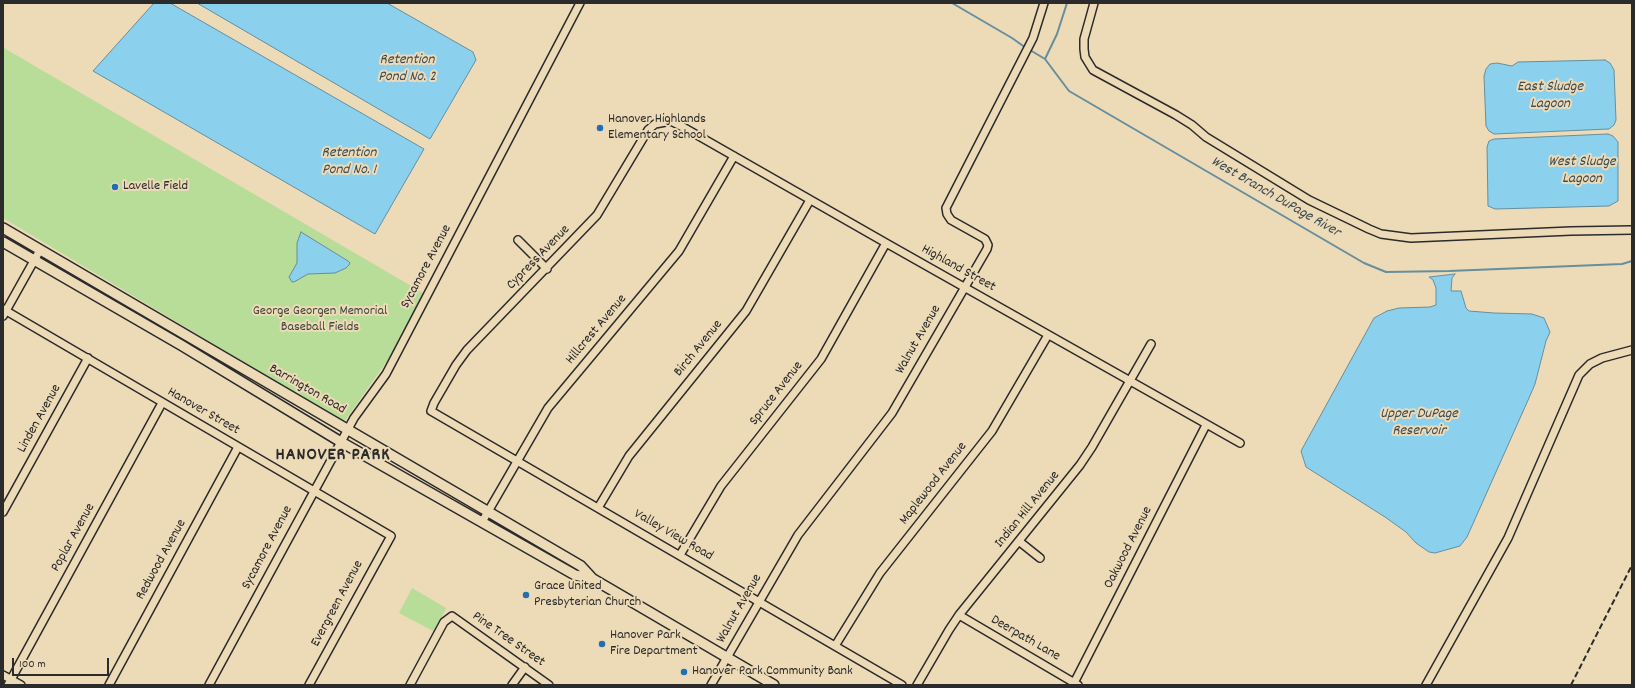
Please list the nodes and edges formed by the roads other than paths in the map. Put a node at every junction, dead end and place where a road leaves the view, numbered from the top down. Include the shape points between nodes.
1 (580, 3) edge
2 (1044, 3) edge
3 (1094, 3) edge
4 (662, 122) joint
5 (734, 156) junction
6 (810, 200) junction
7 (3, 228) edge
8 (1632, 230) edge
9 (518, 240) dead end
10 (3, 242) edge
11 (886, 244) junction
12 (40, 250) junction
13 (34, 260) junction
14 (547, 269) junction
15 (966, 287) junction
16 (4, 312) edge
17 (1048, 335) junction
18 (1151, 344) dead end
19 (1632, 350) edge
20 (88, 358) junction
21 (1129, 381) junction
22 (162, 403) junction
23 (431, 411) joint
24 (1206, 425) junction
25 (348, 430) junction
26 (341, 442) junction
27 (1240, 443) dead end
28 (238, 447) junction
29 (517, 460) junction
30 (314, 491) junction
31 (598, 508) junction
32 (487, 511) junction
33 (3, 512) edge
34 (482, 522) junction
35 (391, 536) joint
36 (1020, 542) junction
37 (680, 555) junction
38 (1040, 558) dead end
39 (592, 579) junction
40 (759, 602) junction
41 (959, 616) junction
42 (835, 646) junction
43 (727, 658) junction
44 (525, 667) junction
45 (3, 675) edge
46 (10, 682) edge
47 (1076, 684) edge
48 (21, 685) edge
49 (109, 685) edge
50 (209, 685) edge
51 (309, 685) edge
52 (410, 685) edge
53 (512, 685) edge
54 (549, 685) edge
55 (711, 685) edge
56 (774, 685) edge
57 (902, 685) edge
58 (917, 685) edge
59 (1426, 685) edge

1 - 25 street, Sycamore Avenue via 386,374
2 - 15 street, Walnut Avenue via 1033,38 946,208 949,218 985,239 988,245
3 - 8 street via 1084,39 1085,57 1093,70 1181,118 1206,137 1309,200 1369,229 1381,234 1412,238
4 - 5 street, Highland Street via 671,121
4 - 14 street, Cypress Avenue via 648,130 597,215
5 - 6 street, Highland Street
5 - 29 street, Hillcrest Avenue via 679,251 548,408
6 - 11 street, Highland Street
6 - 31 street, Birch Avenue via 746,311 629,456
7 - 12 main road, Barrington Road
9 - 14 street
10 - 13 main road, Barrington Road
11 - 15 street, Highland Street
11 - 37 street, Spruce Avenue via 821,359 721,486
12 - 13 street
12 - 25 main road, Barrington Road
13 - 16 street
13 - 26 main road, Barrington Road
14 - 23 street, Cypress Avenue via 461,358
15 - 17 street, Highland Street
15 - 40 street, Walnut Avenue via 892,413 798,535
16 - 20 street, Hanover Street
17 - 21 street, Highland Street
17 - 42 street, Maplewood Avenue via 992,431 878,577
18 - 21 street, Indian Hill Avenue
19 - 59 street via 1602,358 1590,364 1579,375 1508,538
20 - 22 street, Hanover Street
20 - 33 street, Linden Avenue
21 - 24 street, Highland Street
21 - 36 street, Indian Hill Avenue via 1092,448
22 - 28 street, Hanover Street
22 - 46 street, Poplar Avenue
23 - 29 street, Valley View Road
24 - 27 street, Highland Street
24 - 47 street, Oakwood Avenue
25 - 26 street, Sycamore Avenue
25 - 32 main road, Barrington Road
26 - 30 street, Sycamore Avenue
26 - 34 main road, Barrington Road
28 - 30 street, Hanover Street
28 - 49 street, Redwood Avenue
29 - 31 street, Valley View Road
29 - 32 street, Hillcrest Avenue
30 - 35 street, Hanover Street
30 - 50 street, Sycamore Avenue
31 - 37 street, Valley View Road
32 - 34 street, Hillcrest Avenue
32 - 39 main road, Barrington Road via 580,566
34 - 39 main road, Barrington Road via 575,575
35 - 51 street, Evergreen Avenue
36 - 38 street
36 - 41 street, Indian Hill Avenue
37 - 40 street, Valley View Road
39 - 43 main road, Barrington Road
40 - 42 street, Valley View Road
40 - 43 street, Walnut Avenue
41 - 47 street, Deerpath Lane
41 - 58 street, Indian Hill Avenue
42 - 57 street, Valley View Road
43 - 55 street, Walnut Avenue
43 - 56 main road, Barrington Road
44 - 52 street, Pine Tree Street via 452,616 444,622
44 - 53 street
44 - 54 street, Pine Tree Street
45 - 46 street
46 - 48 street

